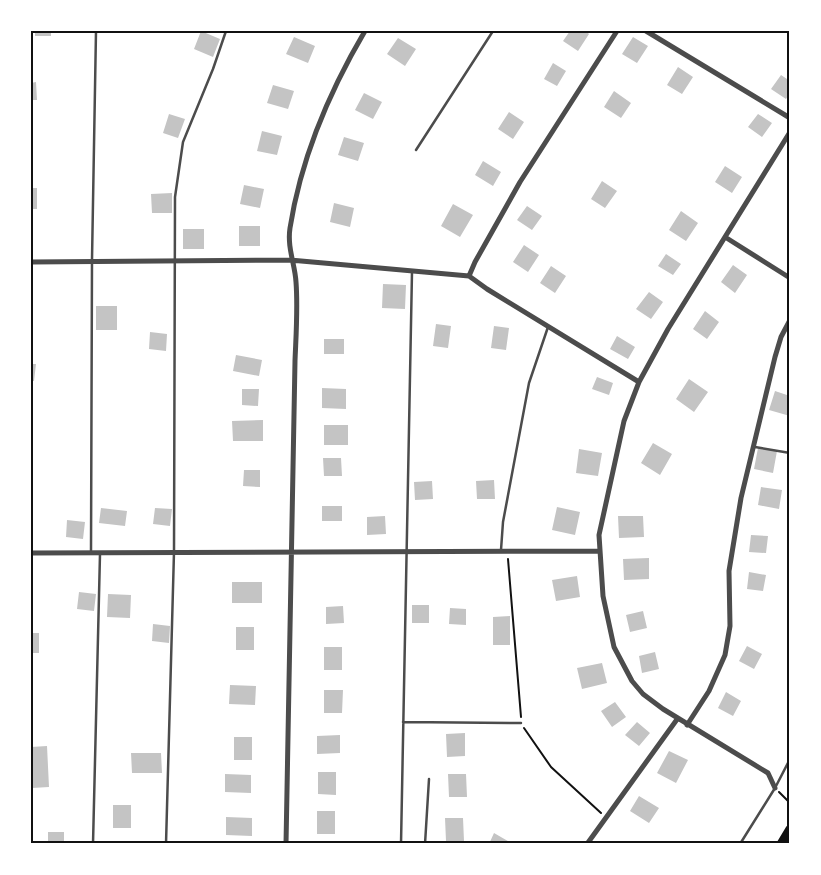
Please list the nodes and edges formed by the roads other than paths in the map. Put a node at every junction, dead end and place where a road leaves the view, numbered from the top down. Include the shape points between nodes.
1 (96, 31) edge
2 (226, 31) edge
3 (365, 31) edge
4 (493, 31) edge
5 (617, 31) edge
6 (646, 31) edge
7 (790, 118) edge
8 (790, 132) edge
9 (416, 150) dead end
10 (725, 237) junction
11 (92, 260) junction
12 (290, 260) junction
13 (31, 262) edge
14 (174, 262) junction
15 (412, 270) junction
16 (469, 276) junction
17 (790, 278) edge
18 (790, 320) edge
19 (548, 327) junction
20 (639, 382) junction
21 (753, 447) junction
22 (790, 453) edge
23 (600, 551) junction
24 (174, 552) junction
25 (31, 553) edge
26 (290, 553) junction
27 (407, 553) junction
28 (504, 553) junction
29 (91, 554) junction
30 (100, 554) junction
31 (678, 718) junction
32 (404, 722) junction
33 (521, 723) road end
34 (687, 725) junction
35 (790, 759) edge
36 (429, 779) dead end
37 (775, 788) junction
38 (790, 829) edge
39 (93, 844) edge
40 (166, 844) edge
41 (286, 844) edge
42 (402, 844) edge
43 (425, 844) edge
44 (587, 844) edge
45 (740, 844) edge
46 (781, 844) edge

1 - 11 lane
2 - 14 lane via 183,142 175,197
3 - 12 street via 333,88 309,152 290,230
4 - 9 lane
5 - 16 street via 520,182
6 - 7 street
8 - 10 street
10 - 17 street
10 - 20 street
11 - 13 street
11 - 14 street
11 - 29 lane
12 - 14 street
12 - 15 street
12 - 26 street via 296,279 297,318
14 - 24 lane
15 - 16 street
15 - 27 lane
16 - 19 street
18 - 21 street via 777,350
19 - 20 street
19 - 28 lane via 529,383 503,522
20 - 23 street via 624,421 600,535
21 - 22 lane
21 - 34 street via 730,571 730,626 725,655 709,690
23 - 28 street
23 - 31 street via 603,596 614,647 622,665 643,694
24 - 26 street
24 - 30 street
24 - 40 lane
25 - 29 street
26 - 27 street
26 - 41 street
27 - 28 street
27 - 32 lane
29 - 30 street
30 - 39 lane
31 - 34 street
31 - 44 street
32 - 33 lane
32 - 42 lane
34 - 37 street via 768,774
35 - 37 lane
36 - 43 lane
37 - 45 lane
38 - 46 main road

